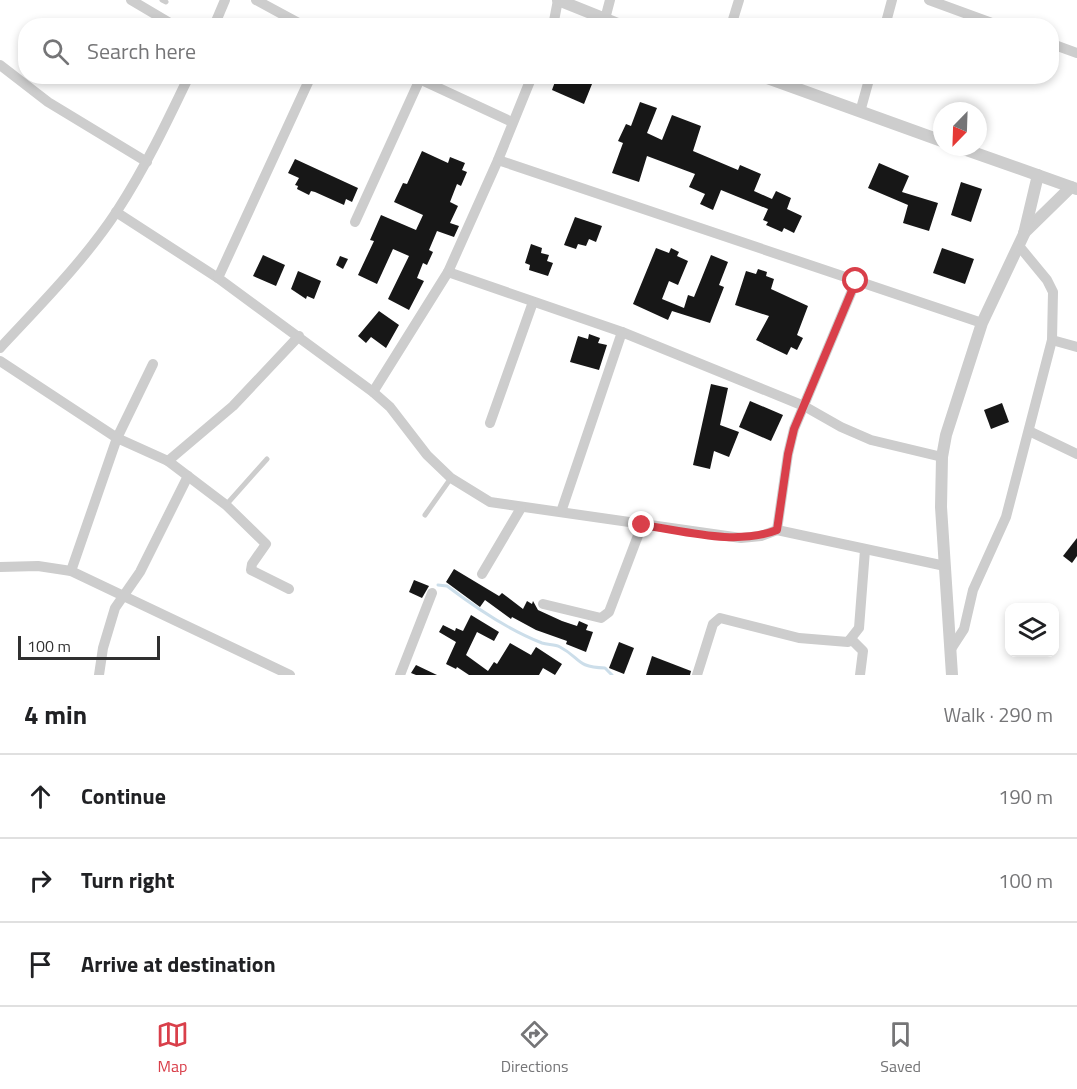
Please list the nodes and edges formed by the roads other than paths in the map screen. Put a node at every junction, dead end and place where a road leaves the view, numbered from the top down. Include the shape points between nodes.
1 (225, 0) edge
2 (256, 0) edge
3 (558, 0) edge
4 (610, 0) edge
5 (739, 0) edge
6 (892, 0) edge
7 (929, 0) edge
8 (136, 1) edge
9 (163, 18) edge
10 (217, 18) edge
11 (289, 18) edge
12 (555, 18) edge
13 (603, 18) edge
14 (605, 18) edge
15 (733, 18) edge
16 (887, 18) edge
17 (978, 18) edge
18 (1059, 47) edge
19 (1077, 54) edge
20 (0, 65) edge
21 (18, 79) edge
22 (25, 84) edge
23 (185, 84) edge
24 (307, 84) edge
25 (414, 84) edge
26 (430, 84) edge
27 (529, 84) edge
28 (784, 84) edge
29 (868, 84) edge
30 (860, 112) junction
31 (512, 122) junction
32 (933, 138) edge
33 (984, 156) edge
34 (498, 160) junction
35 (147, 162) junction
36 (1038, 175) junction
37 (1074, 188) edge
38 (116, 212) junction
39 (355, 222) dead end
40 (1021, 240) junction
41 (448, 272) junction
42 (218, 278) junction
43 (856, 281) junction
44 (533, 302) junction
45 (981, 323) junction
46 (622, 332) junction
47 (299, 336) junction
48 (1052, 340) junction
49 (1077, 346) edge
50 (0, 348) edge
51 (0, 361) edge
52 (153, 363) dead end
53 (373, 392) junction
54 (804, 406) junction
55 (490, 423) dead end
56 (1029, 431) junction
57 (117, 438) junction
58 (1077, 454) edge
59 (942, 457) junction
60 (267, 459) dead end
61 (168, 460) junction
62 (188, 476) junction
63 (451, 478) junction
64 (226, 505) junction
65 (521, 508) junction
66 (561, 512) junction
67 (425, 515) dead end
68 (642, 525) junction
69 (777, 530) junction
70 (865, 550) junction
71 (945, 566) junction
72 (0, 567) edge
73 (71, 571) junction
74 (482, 574) dead end
75 (289, 589) dead end
76 (432, 593) dead end
77 (122, 595) junction
78 (543, 604) dead end
79 (851, 639) junction
80 (951, 649) junction
81 (99, 675) edge
82 (290, 675) edge
83 (400, 675) edge
84 (697, 675) edge
85 (860, 675) edge
86 (952, 675) edge

1 - 10 street
2 - 11 street
3 - 12 street
3 - 13 street
4 - 14 street
5 - 15 street
6 - 16 street
7 - 17 street
8 - 9 street
18 - 19 street
20 - 21 street
22 - 35 street
23 - 35 street
24 - 42 street
25 - 39 street
26 - 31 street
27 - 31 street
28 - 30 street
29 - 30 street
30 - 32 street
31 - 34 street
33 - 36 street
34 - 41 street
34 - 43 street
35 - 38 street
36 - 37 street
36 - 40 street
37 - 40 street
38 - 42 street
38 - 50 street via 70,272
40 - 45 street
40 - 48 street via 1053,292
41 - 44 street
41 - 53 street
42 - 47 street
43 - 45 street
43 - 54 street
44 - 46 street
44 - 55 street
45 - 59 street via 951,414
46 - 54 street
46 - 66 street
47 - 53 street
47 - 61 street via 233,406
48 - 49 street
48 - 56 street
51 - 57 street
52 - 57 street
53 - 63 street via 390,406 427,455
54 - 59 street via 871,440
54 - 69 street via 788,454
56 - 58 street
56 - 80 street via 1006,517 974,590 964,629
57 - 61 street
57 - 73 street
59 - 71 street
60 - 64 lane
61 - 62 street
62 - 64 street
62 - 77 street via 140,572
63 - 65 street via 490,502
63 - 67 lane
64 - 75 street via 266,544 251,570
65 - 66 street
65 - 74 street
66 - 68 street
68 - 69 street via 741,538
68 - 78 street via 609,612 601,618
69 - 70 street
70 - 71 street
70 - 79 street via 859,628
71 - 80 street
72 - 73 street via 38,566
73 - 77 street
76 - 83 street
77 - 81 street via 108,624
77 - 82 street
79 - 84 street via 833,643 798,638 720,618 712,624
79 - 85 street via 862,651
80 - 86 street

